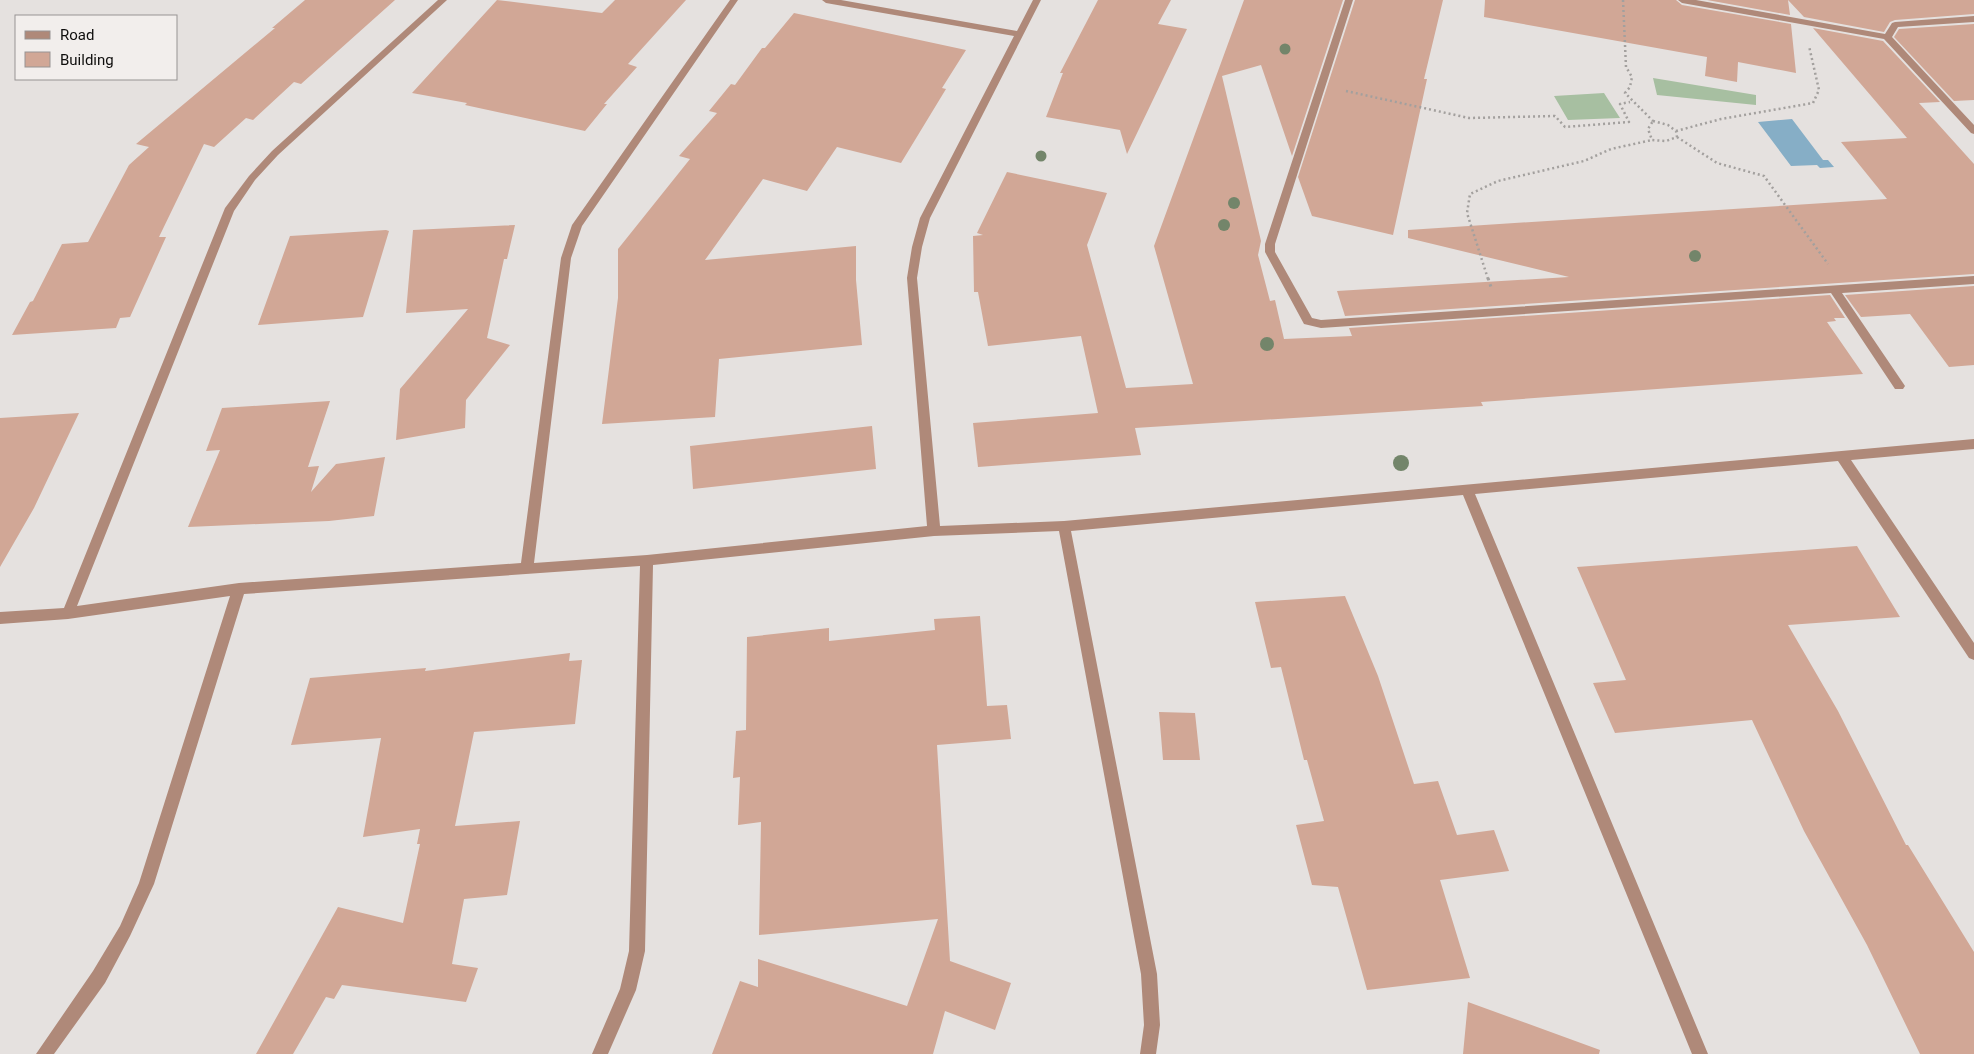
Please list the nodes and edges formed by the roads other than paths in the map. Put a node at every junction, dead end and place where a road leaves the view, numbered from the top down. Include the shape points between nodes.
1 (443, 0) edge
2 (734, 0) edge
3 (826, 0) edge
4 (1037, 0) edge
5 (1349, 0) edge
6 (1682, 0) edge
7 (1974, 19) edge
8 (1018, 34) junction
9 (1887, 37) junction
10 (1974, 132) edge
11 (1974, 280) edge
12 (1834, 289) junction
13 (1899, 386) dead end
14 (1974, 444) edge
15 (1842, 457) junction
16 (1467, 489) junction
17 (1064, 526) junction
18 (934, 531) junction
19 (647, 560) junction
20 (527, 570) junction
21 (239, 590) junction
22 (68, 613) junction
23 (0, 618) edge
24 (1974, 654) edge
25 (44, 1054) edge
26 (600, 1054) edge
27 (1148, 1054) edge
28 (1700, 1054) edge

1 - 22 street via 274,153 229,210
2 - 20 street via 576,225 566,258
3 - 8 street
4 - 8 street
5 - 12 street via 1269,248 1308,321 1321,324
6 - 9 street
7 - 9 street via 1895,25
8 - 18 street via 925,218 917,247 912,278
9 - 10 street
11 - 12 street
12 - 13 street
14 - 15 street
15 - 16 street
15 - 24 street
16 - 17 street
16 - 28 street
17 - 18 street
17 - 27 street via 1149,974 1152,1025
18 - 19 street
19 - 20 street
19 - 26 street via 637,951 628,990
20 - 21 street
21 - 22 street
21 - 25 street via 146,884 125,932 99,977
22 - 23 street

